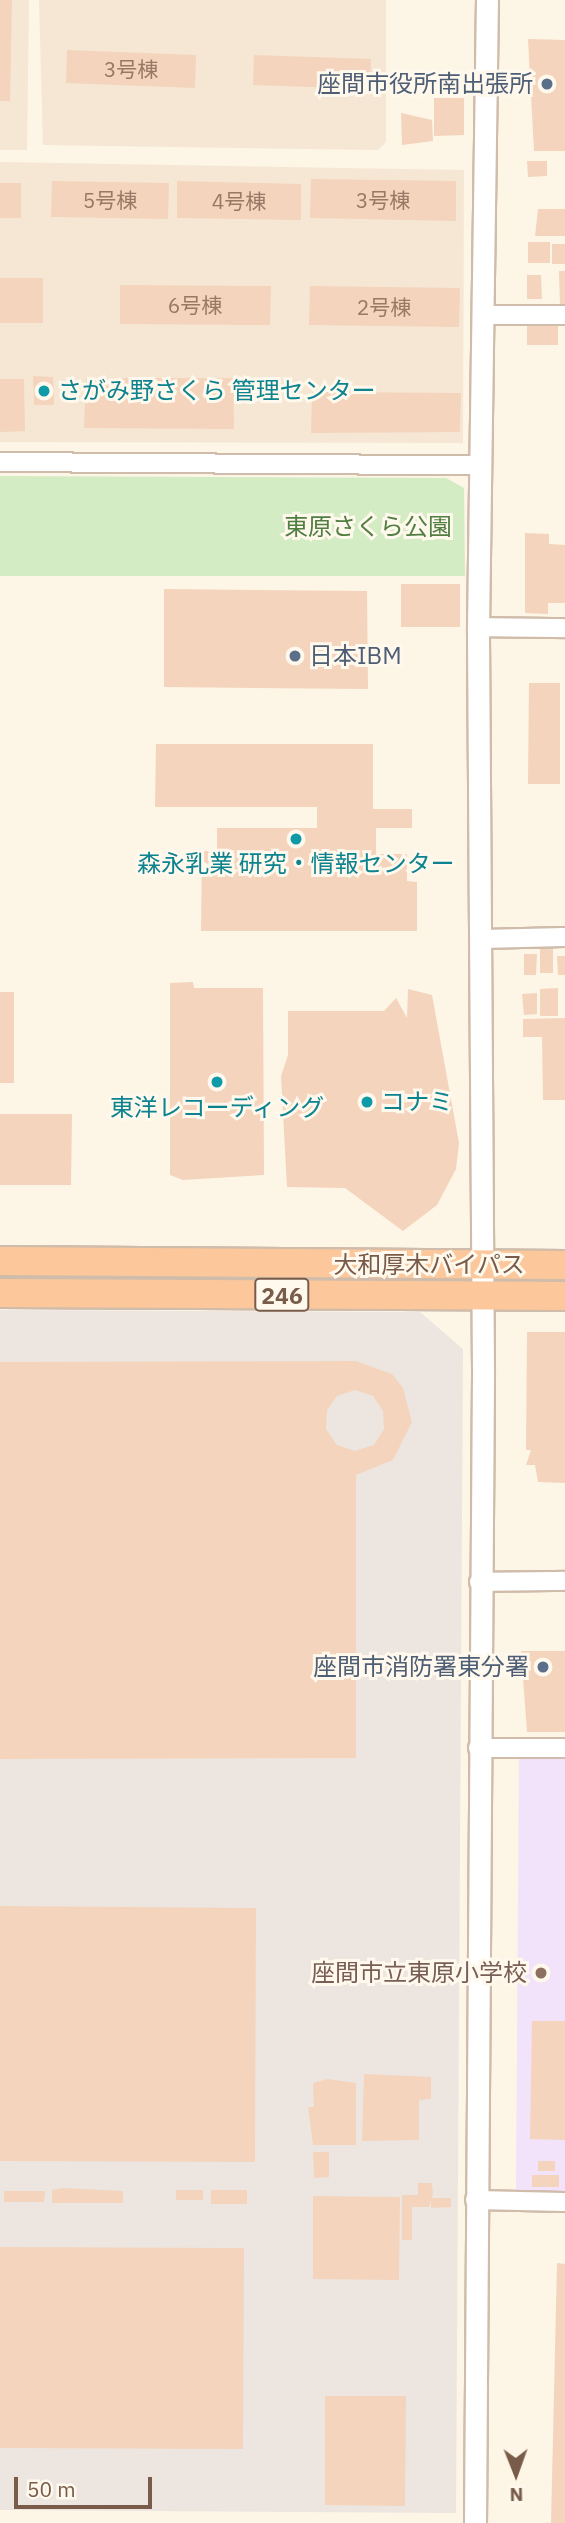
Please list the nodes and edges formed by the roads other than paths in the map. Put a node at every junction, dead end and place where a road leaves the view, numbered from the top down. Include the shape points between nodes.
1 (487, 0) edge
2 (482, 315) junction
3 (565, 315) edge
4 (0, 462) edge
5 (481, 465) junction
6 (478, 627) junction
7 (565, 628) edge
8 (565, 937) edge
9 (481, 939) junction
10 (0, 1261) edge
11 (565, 1265) edge
12 (483, 1266) junction
13 (0, 1293) edge
14 (483, 1296) junction
15 (565, 1296) edge
16 (565, 1581) edge
17 (479, 1582) junction
18 (478, 1748) junction
19 (565, 1748) edge
20 (475, 2200) junction
21 (565, 2202) edge
22 (475, 2523) edge

1 - 2 street
2 - 3 street
2 - 5 street
4 - 5 street
5 - 6 street
6 - 7 street
6 - 9 street
8 - 9 street
9 - 12 street
10 - 12 highway, 大和厚木バイパス / 246
11 - 12 highway, 大和厚木バイパス / 246
12 - 14 street
13 - 14 highway, 大和厚木バイパス / 246
14 - 15 highway, 大和厚木バイパス / 246
14 - 17 street
16 - 17 street
17 - 18 street
18 - 19 street
18 - 20 street
20 - 21 street
20 - 22 street

